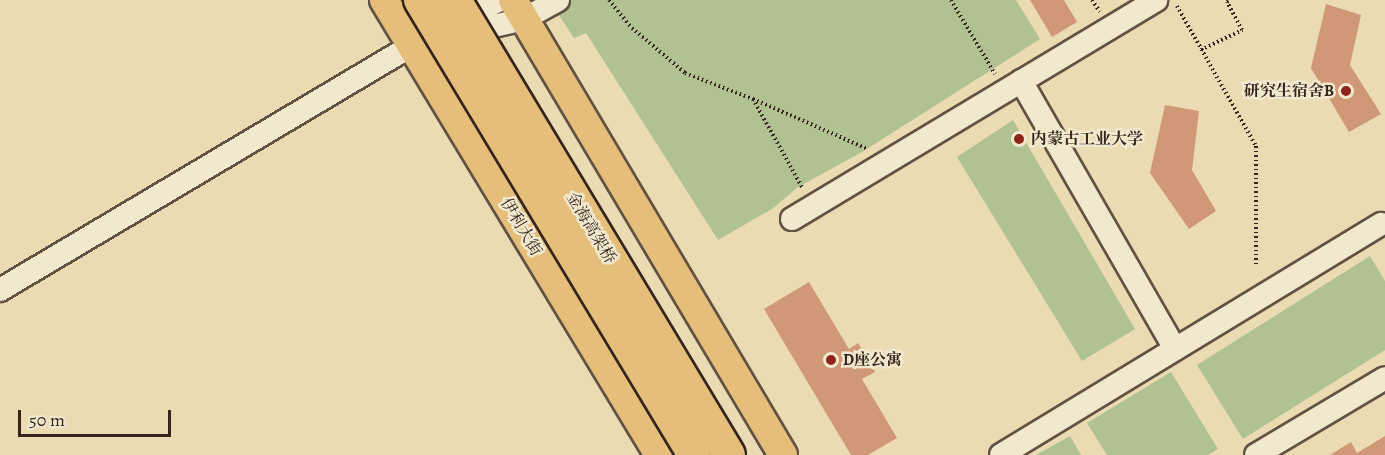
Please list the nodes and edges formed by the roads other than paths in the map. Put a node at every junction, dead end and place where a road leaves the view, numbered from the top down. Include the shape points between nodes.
1 (384, 0) edge
2 (420, 0) edge
3 (455, 0) edge
4 (500, 0) edge
5 (1156, 0) edge
6 (555, 2) edge
7 (518, 10) edge
8 (411, 45) junction
9 (1013, 86) junction
10 (792, 219) dead end
11 (1384, 225) edge
12 (0, 290) edge
13 (1175, 349) junction
14 (1385, 378) edge
15 (659, 455) edge
16 (694, 455) edge
17 (729, 455) edge
18 (783, 455) edge
19 (1001, 455) edge
20 (1256, 455) edge

1 - 8 main road, 伊利大街
2 - 16 highway, 金海高架桥, bridge
3 - 17 highway, 金海高架桥, bridge
4 - 8 street
5 - 9 street
6 - 7 street
7 - 8 street
7 - 18 main road
8 - 12 street
8 - 15 main road, 伊利大街
9 - 10 street
9 - 13 street
11 - 13 street
13 - 19 street
14 - 20 street

